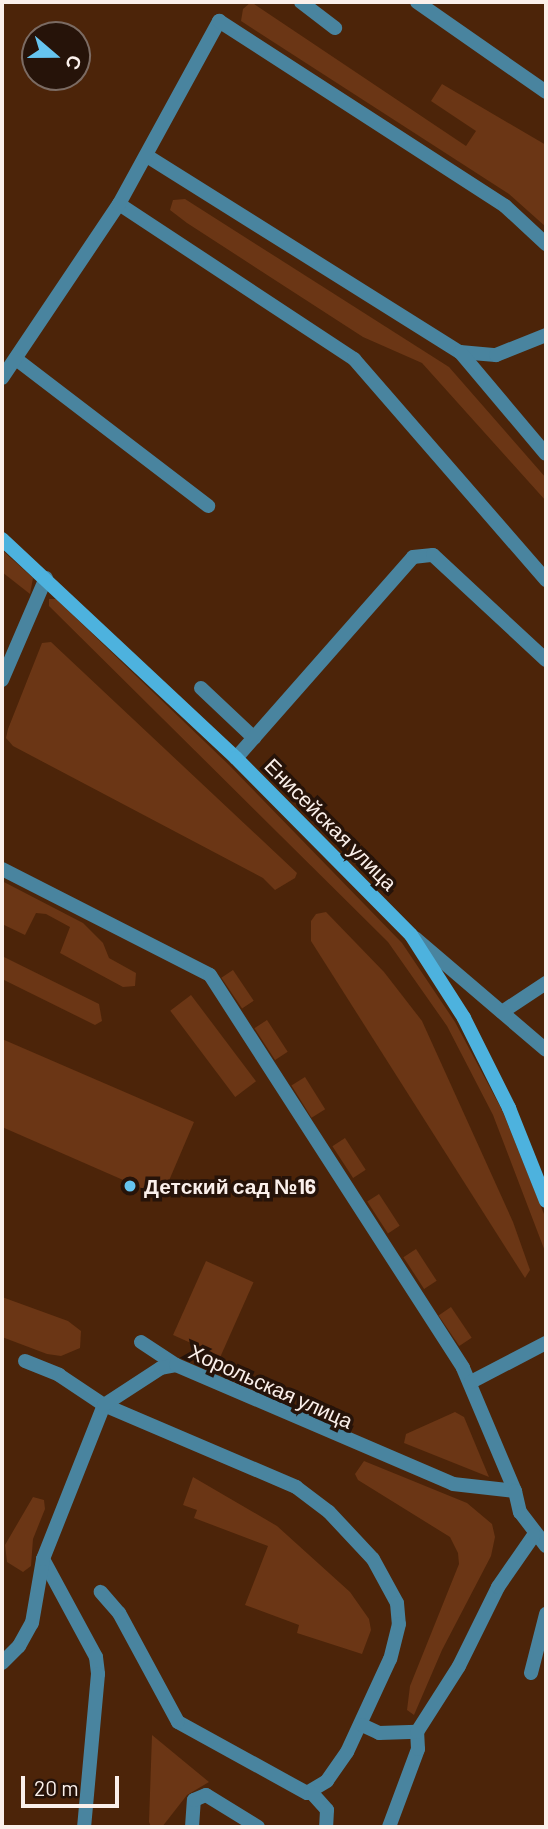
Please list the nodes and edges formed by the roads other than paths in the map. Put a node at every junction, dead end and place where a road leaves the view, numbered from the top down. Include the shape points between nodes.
1 (301, 2) edge
2 (417, 2) edge
3 (440, 2) edge
4 (439, 17) junction
5 (335, 27) dead end
6 (546, 92) edge
7 (147, 156) junction
8 (119, 204) junction
9 (546, 244) edge
10 (546, 335) edge
11 (460, 352) junction
12 (16, 359) junction
13 (2, 378) edge
14 (546, 454) edge
15 (208, 506) dead end
16 (2, 539) edge
17 (46, 578) junction
18 (546, 580) edge
19 (546, 660) edge
20 (2, 680) edge
21 (201, 688) dead end
22 (254, 737) junction
23 (236, 758) junction
24 (2, 869) edge
25 (411, 935) junction
26 (546, 984) edge
27 (502, 1012) junction
28 (546, 1050) edge
29 (546, 1201) edge
30 (141, 1342) dead end
31 (546, 1343) edge
32 (25, 1362) dead end
33 (176, 1365) junction
34 (471, 1382) junction
35 (104, 1405) junction
36 (516, 1491) junction
37 (534, 1535) junction
38 (546, 1546) edge
39 (43, 1559) junction
40 (101, 1592) dead end
41 (546, 1614) edge
42 (2, 1663) edge
43 (531, 1673) dead end
44 (362, 1724) junction
45 (418, 1732) junction
46 (311, 1792) junction
47 (84, 1827) edge
48 (191, 1827) edge
49 (258, 1827) edge
50 (326, 1827) edge
51 (389, 1827) edge

1 - 5 street
2 - 4 street
3 - 4 street
4 - 6 street
7 - 8 street
7 - 9 street via 219,21 505,206
7 - 11 street
8 - 12 street
8 - 18 street via 354,359
10 - 11 street via 496,355
11 - 14 street
12 - 13 street
12 - 15 street
16 - 17 main road, Енисейская улица
17 - 20 street
17 - 23 main road, Енисейская улица
19 - 22 street via 433,555 413,557
21 - 22 street
22 - 23 street
23 - 25 main road, Енисейская улица
24 - 34 street via 209,975
25 - 27 street
25 - 29 main road, Енисейская улица via 464,1018 509,1108
26 - 27 street
27 - 28 street
30 - 33 street
31 - 34 street
32 - 35 street via 59,1375
33 - 35 street, Хорольская улица via 132,1384
33 - 36 street, Хорольская улица via 453,1484
34 - 36 street
35 - 39 street
35 - 44 street via 296,1487 329,1512 373,1559 397,1603 399,1624 390,1659
36 - 37 street via 520,1512
37 - 38 street
37 - 45 street via 498,1587 459,1666
39 - 42 street via 32,1623
39 - 47 street via 96,1657
40 - 46 street via 119,1613 178,1722
41 - 43 street
44 - 45 street via 379,1733
44 - 46 street via 327,1781
45 - 51 street via 418,1749
46 - 50 street via 327,1810
48 - 49 street via 194,1800 206,1795

